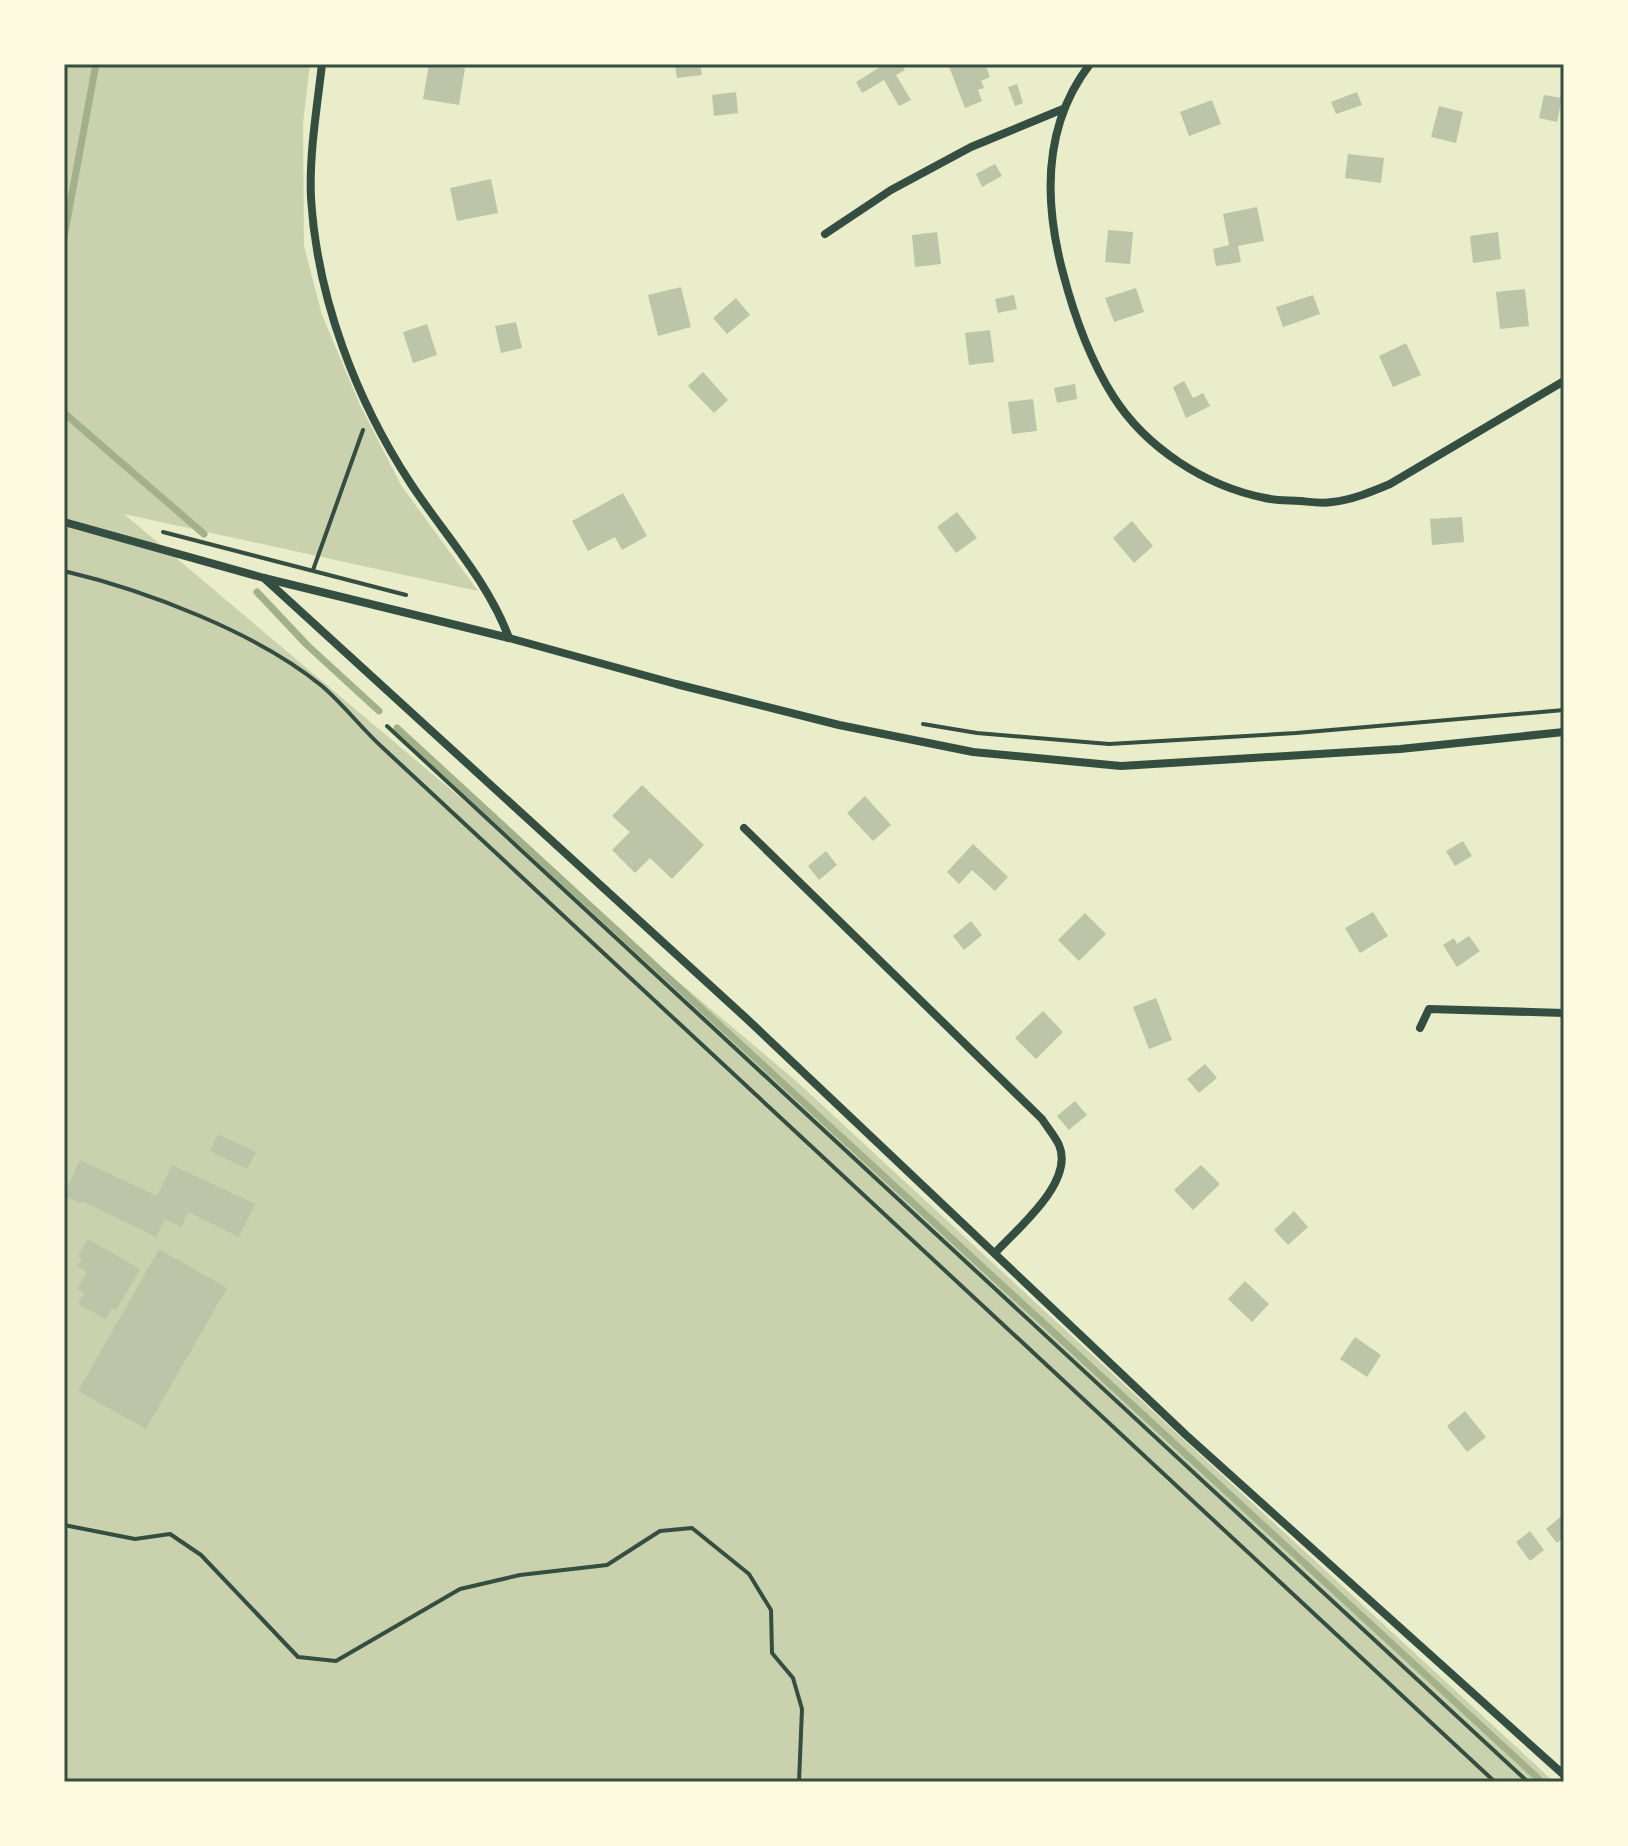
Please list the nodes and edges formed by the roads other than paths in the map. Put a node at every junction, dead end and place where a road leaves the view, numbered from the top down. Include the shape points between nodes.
1 (322, 64) edge
2 (1090, 64) edge
3 (1063, 109) junction
4 (825, 234) dead end
5 (1564, 381) edge
6 (64, 522) edge
7 (264, 578) junction
8 (509, 638) junction
9 (1564, 732) edge
10 (744, 828) dead end
11 (1564, 1013) edge
12 (1420, 1028) dead end
13 (995, 1253) junction
14 (1564, 1775) edge

1 - 8 street via 312,181 327,298 371,410 408,480 491,596
2 - 3 street
3 - 4 street via 971,147 891,190
3 - 5 street via 1052,151 1051,187 1055,241 1075,321 1113,396 1144,435 1187,468 1265,499 1330,503 1390,484
6 - 7 street
7 - 8 street
7 - 13 street
8 - 9 street via 839,725 973,752 1121,766 1400,749
10 - 13 street via 1042,1119 1060,1148 1060,1173 1049,1196
11 - 12 street via 1429,1009
13 - 14 street via 1186,1435

